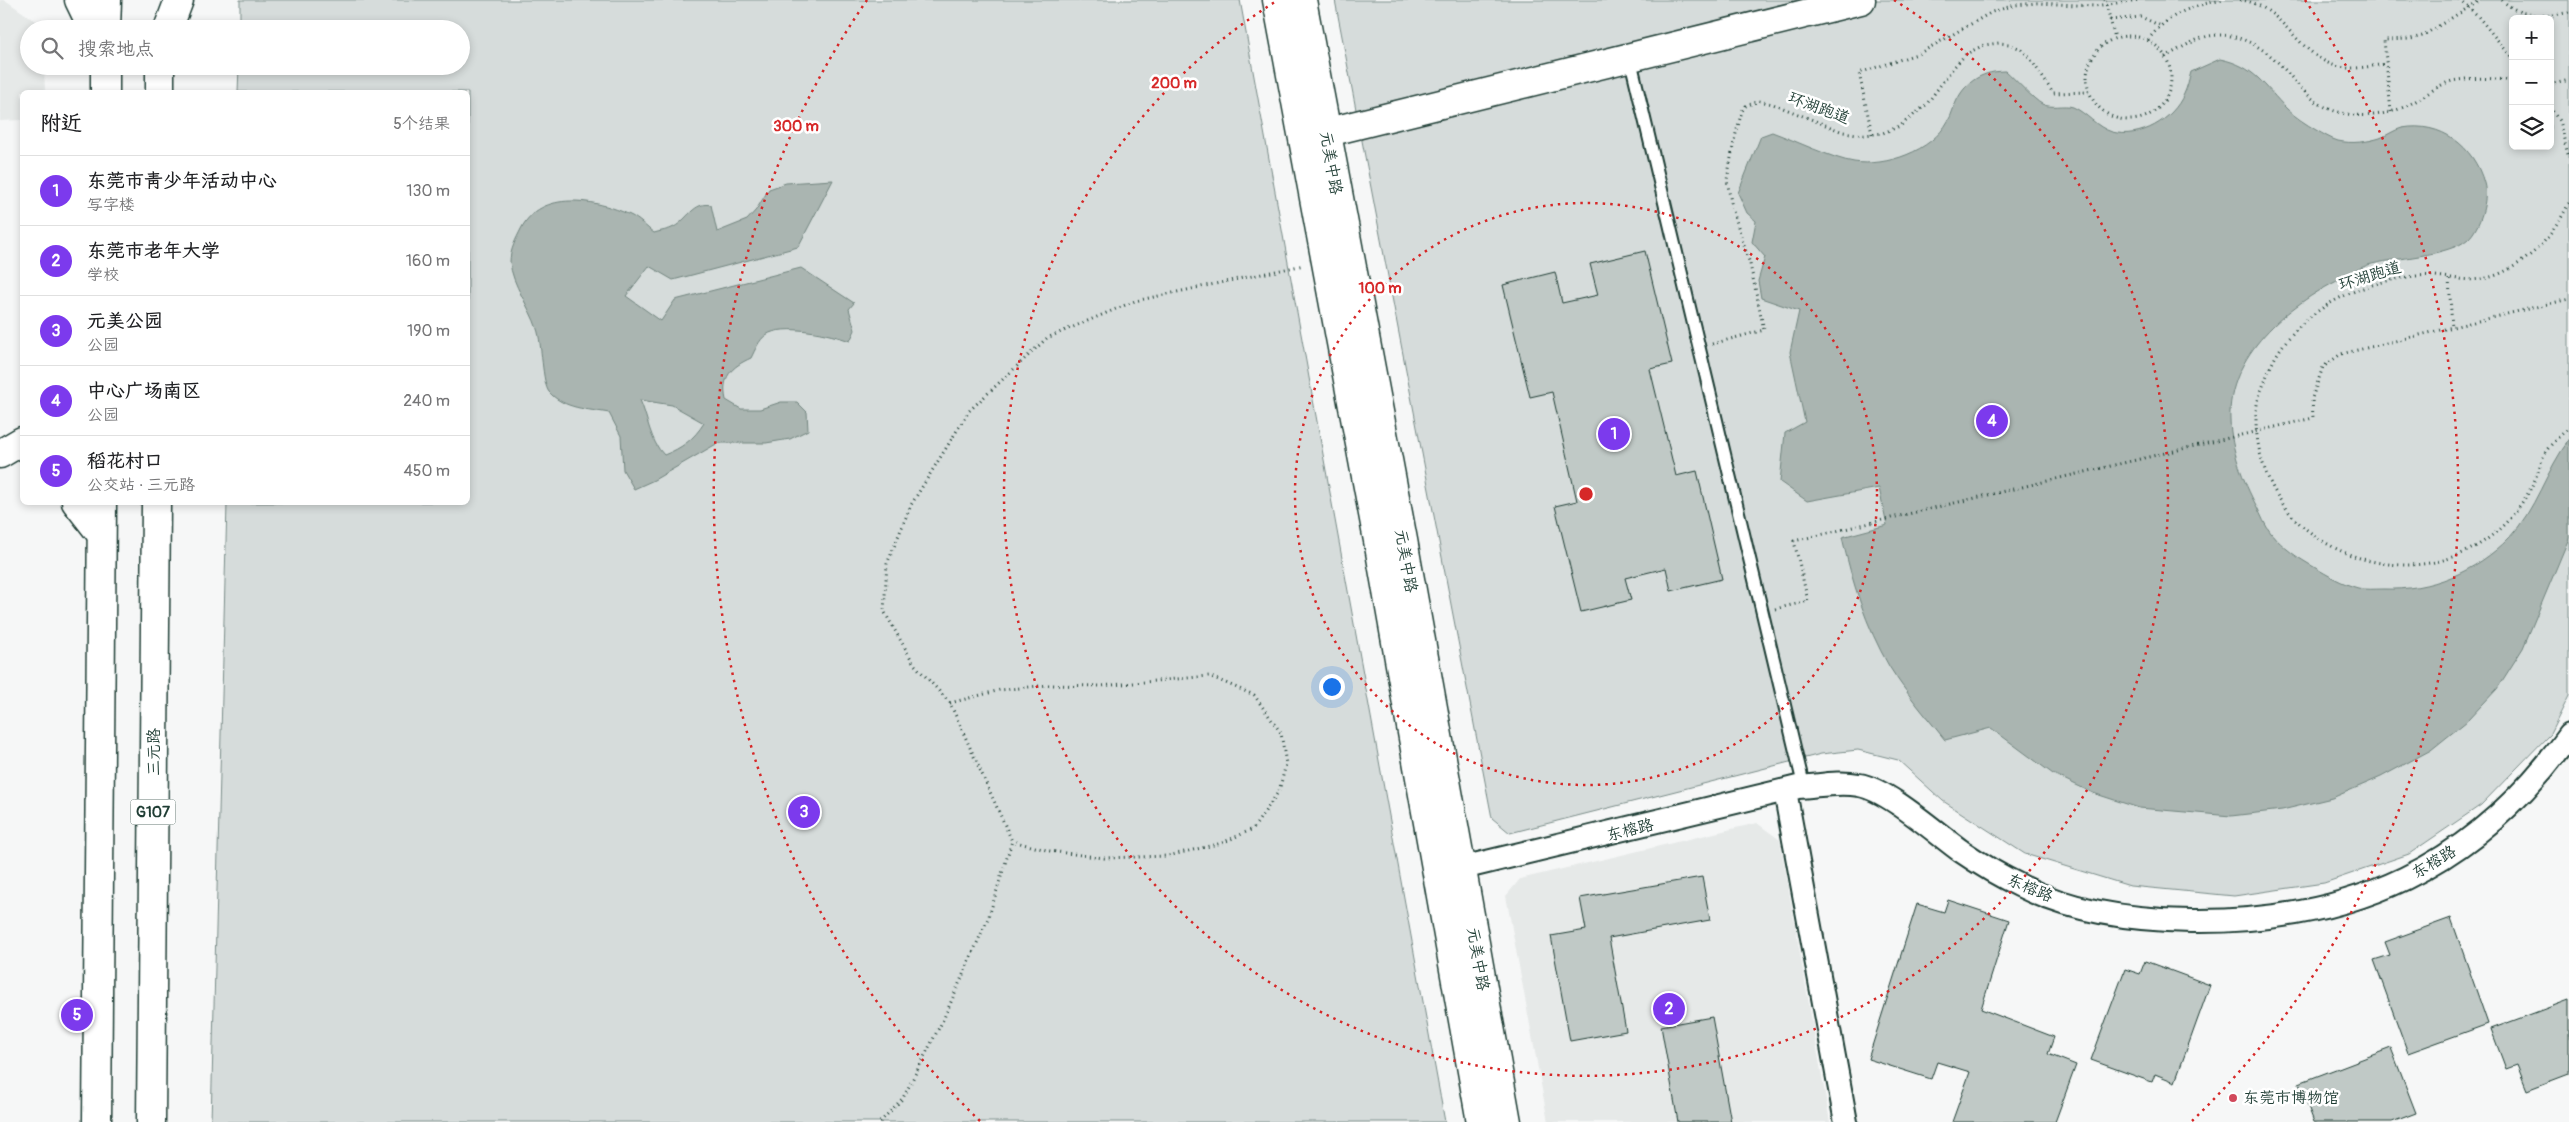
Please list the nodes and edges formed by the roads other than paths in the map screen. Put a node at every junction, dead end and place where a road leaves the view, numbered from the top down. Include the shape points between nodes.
1 (79, 0) edge
2 (108, 0) edge
3 (160, 0) edge
4 (179, 0) edge
5 (1277, 0) edge
6 (1302, 0) edge
7 (1861, 0) edge
8 (88, 20) edge
9 (107, 20) edge
10 (160, 20) edge
11 (171, 20) edge
12 (1630, 58) junction
13 (105, 75) edge
14 (160, 75) edge
15 (105, 90) edge
16 (160, 90) edge
17 (1313, 135) junction
18 (20, 442) edge
19 (0, 454) edge
20 (20, 458) edge
21 (0, 460) edge
22 (78, 505) edge
23 (102, 505) edge
24 (156, 505) edge
25 (102, 534) junction
26 (2569, 735) edge
27 (1794, 789) junction
28 (1462, 868) junction
29 (97, 1122) edge
30 (151, 1122) edge
31 (1481, 1122) edge
32 (1507, 1122) edge
33 (1846, 1122) edge

1 - 8 main road
2 - 9 main road
3 - 10 main road
4 - 11 main road
5 - 17 main road, 元美中路
6 - 17 main road, 元美中路
7 - 12 main road
12 - 17 main road
12 - 27 lane via 1762,612
13 - 15 main road
14 - 16 main road
17 - 28 main road, 元美中路
17 - 31 main road, 元美中路 via 1324,261 1379,546
18 - 19 main road
20 - 21 main road
22 - 25 main road
23 - 25 main road
24 - 30 main road, 三元路 / G107
25 - 29 main road
26 - 27 street, 东榕路 via 2522,794 2489,825 2443,859 2399,882 2353,900 2306,912 2253,919 2162,920 2072,905 2023,887 1993,871 1888,798 1861,785 1833,783
27 - 28 street, 东榕路
27 - 33 street
28 - 32 main road, 元美中路

